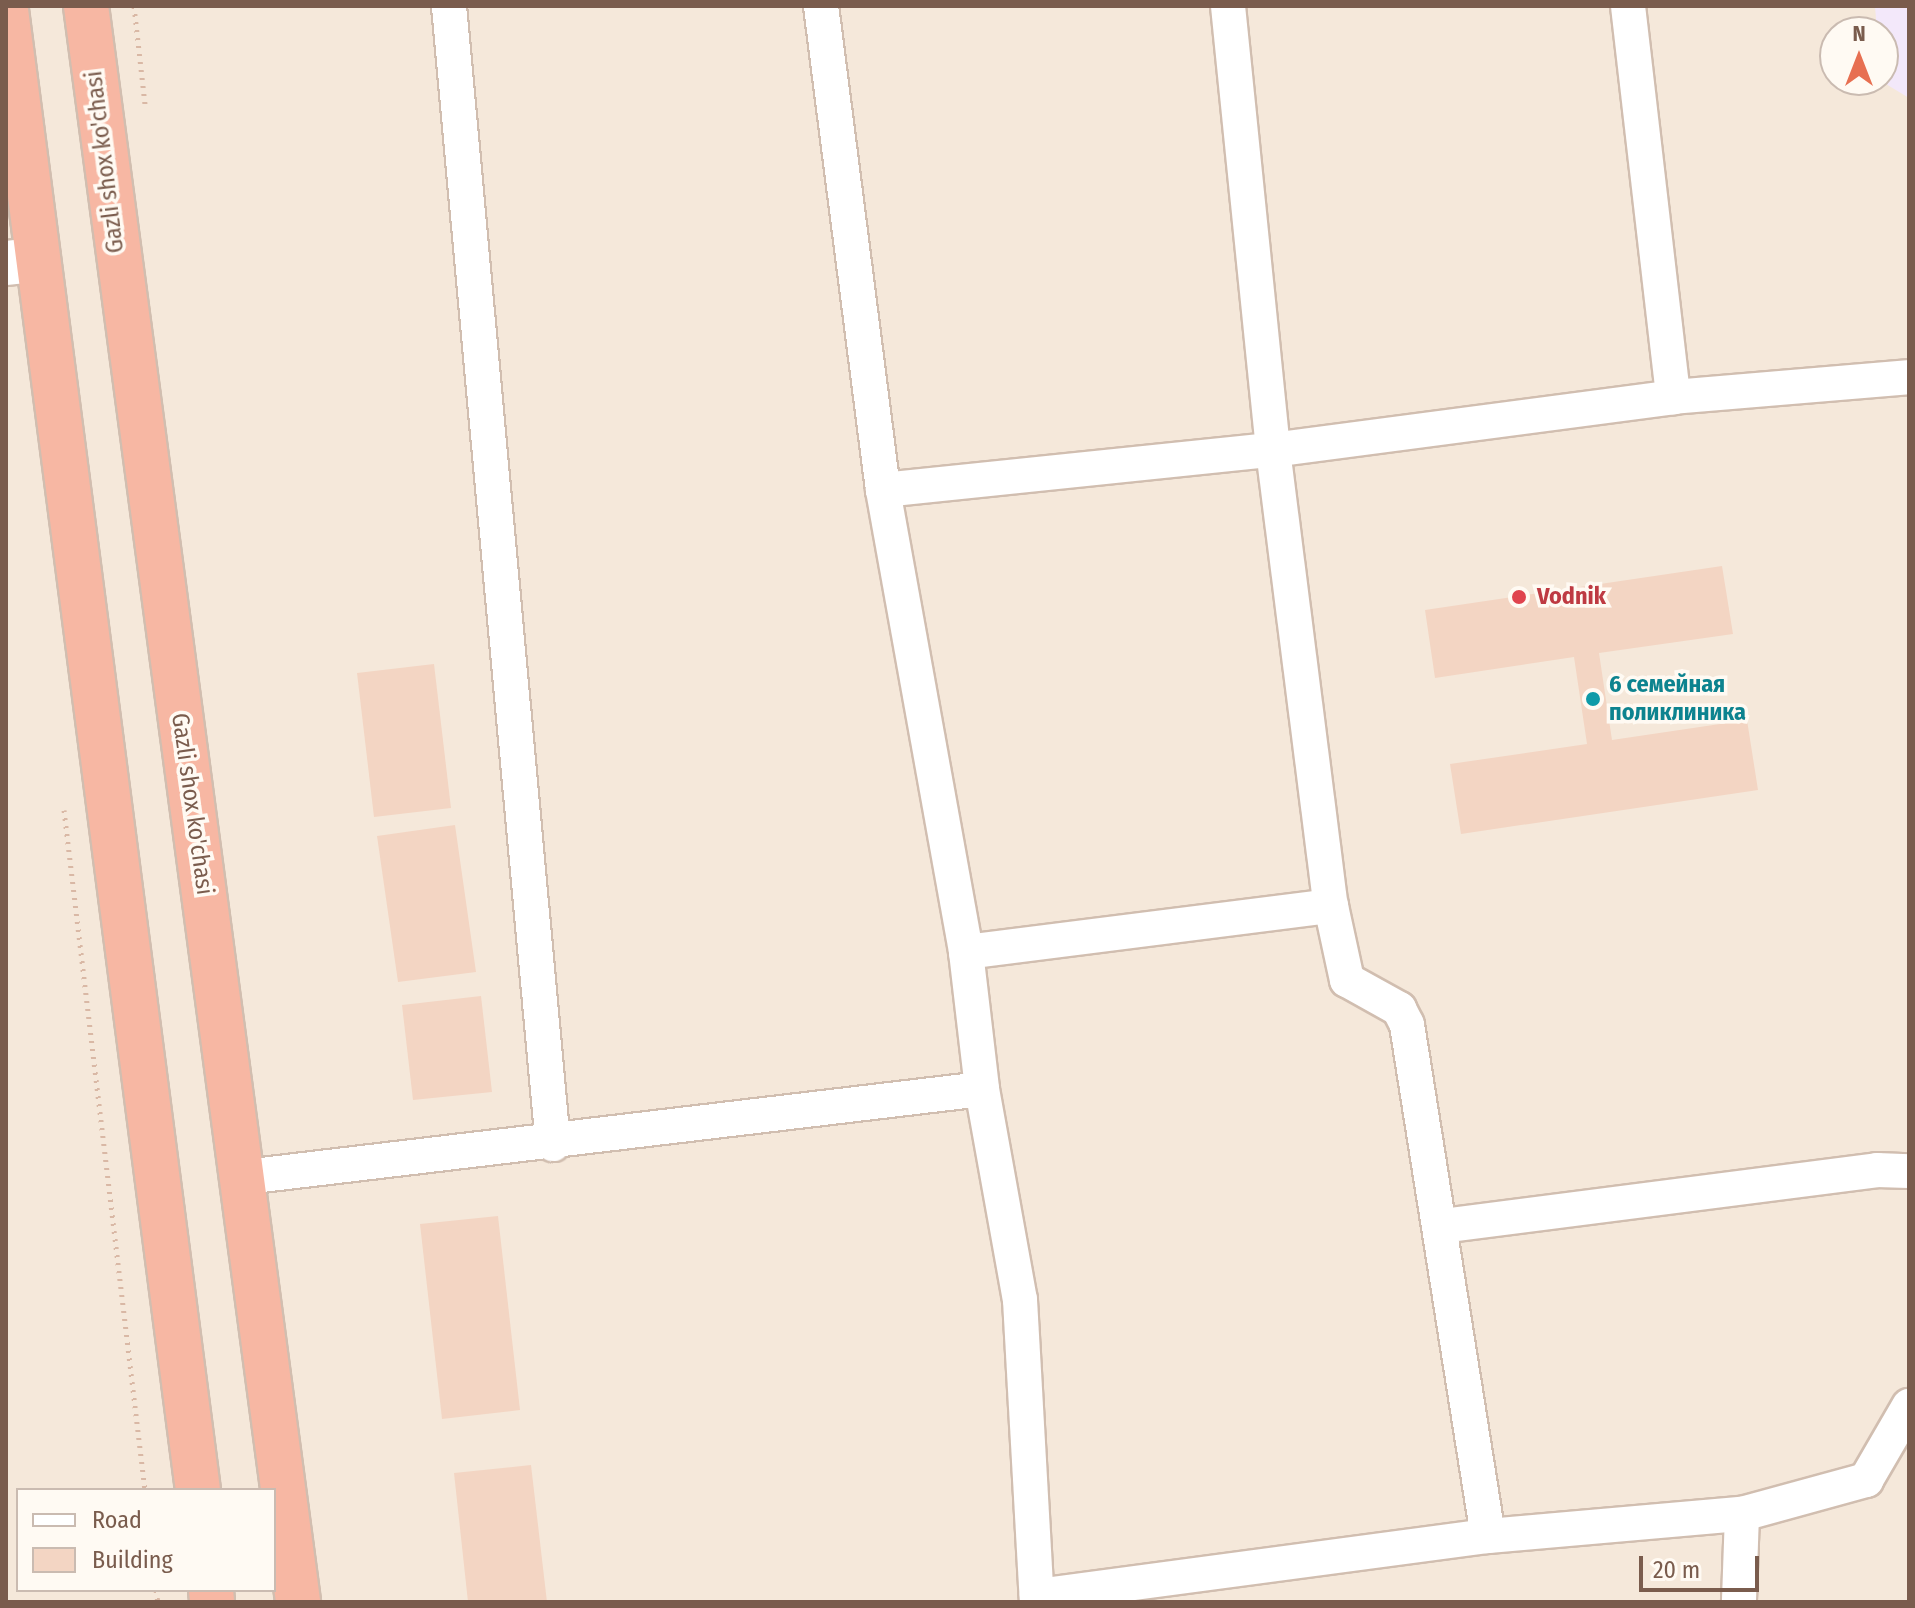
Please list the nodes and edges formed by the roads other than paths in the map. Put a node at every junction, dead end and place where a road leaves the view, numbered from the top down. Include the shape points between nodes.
1 (86, 6) edge
2 (449, 6) edge
3 (821, 6) edge
4 (1228, 6) edge
5 (1628, 6) edge
6 (6, 10) edge
7 (21, 262) edge
8 (1909, 377) edge
9 (1673, 397) junction
10 (1273, 450) junction
11 (883, 490) junction
12 (1331, 906) junction
13 (966, 952) junction
14 (982, 1089) junction
15 (553, 1144) junction
16 (1909, 1171) edge
17 (245, 1177) junction
18 (1442, 1226) junction
19 (1909, 1406) edge
20 (198, 1488) edge
21 (1742, 1514) junction
22 (1488, 1536) junction
23 (1037, 1599) edge
24 (298, 1602) edge
25 (1739, 1602) edge

1 - 17 highway, Gazli shox ko'chasi via 117,266
2 - 15 street
3 - 11 street
4 - 10 street
5 - 9 street
6 - 7 highway
7 - 20 highway
8 - 9 street
9 - 10 street
10 - 11 street
10 - 12 street
11 - 13 street
12 - 13 street
12 - 18 street via 1347,980 1399,1009 1407,1025
13 - 14 street
14 - 15 street
14 - 23 street via 1020,1300
15 - 17 street
16 - 18 street via 1877,1170
17 - 24 highway, Gazli shox ko'chasi
18 - 22 street
19 - 21 street via 1866,1480
21 - 22 street
21 - 25 street
22 - 23 street

